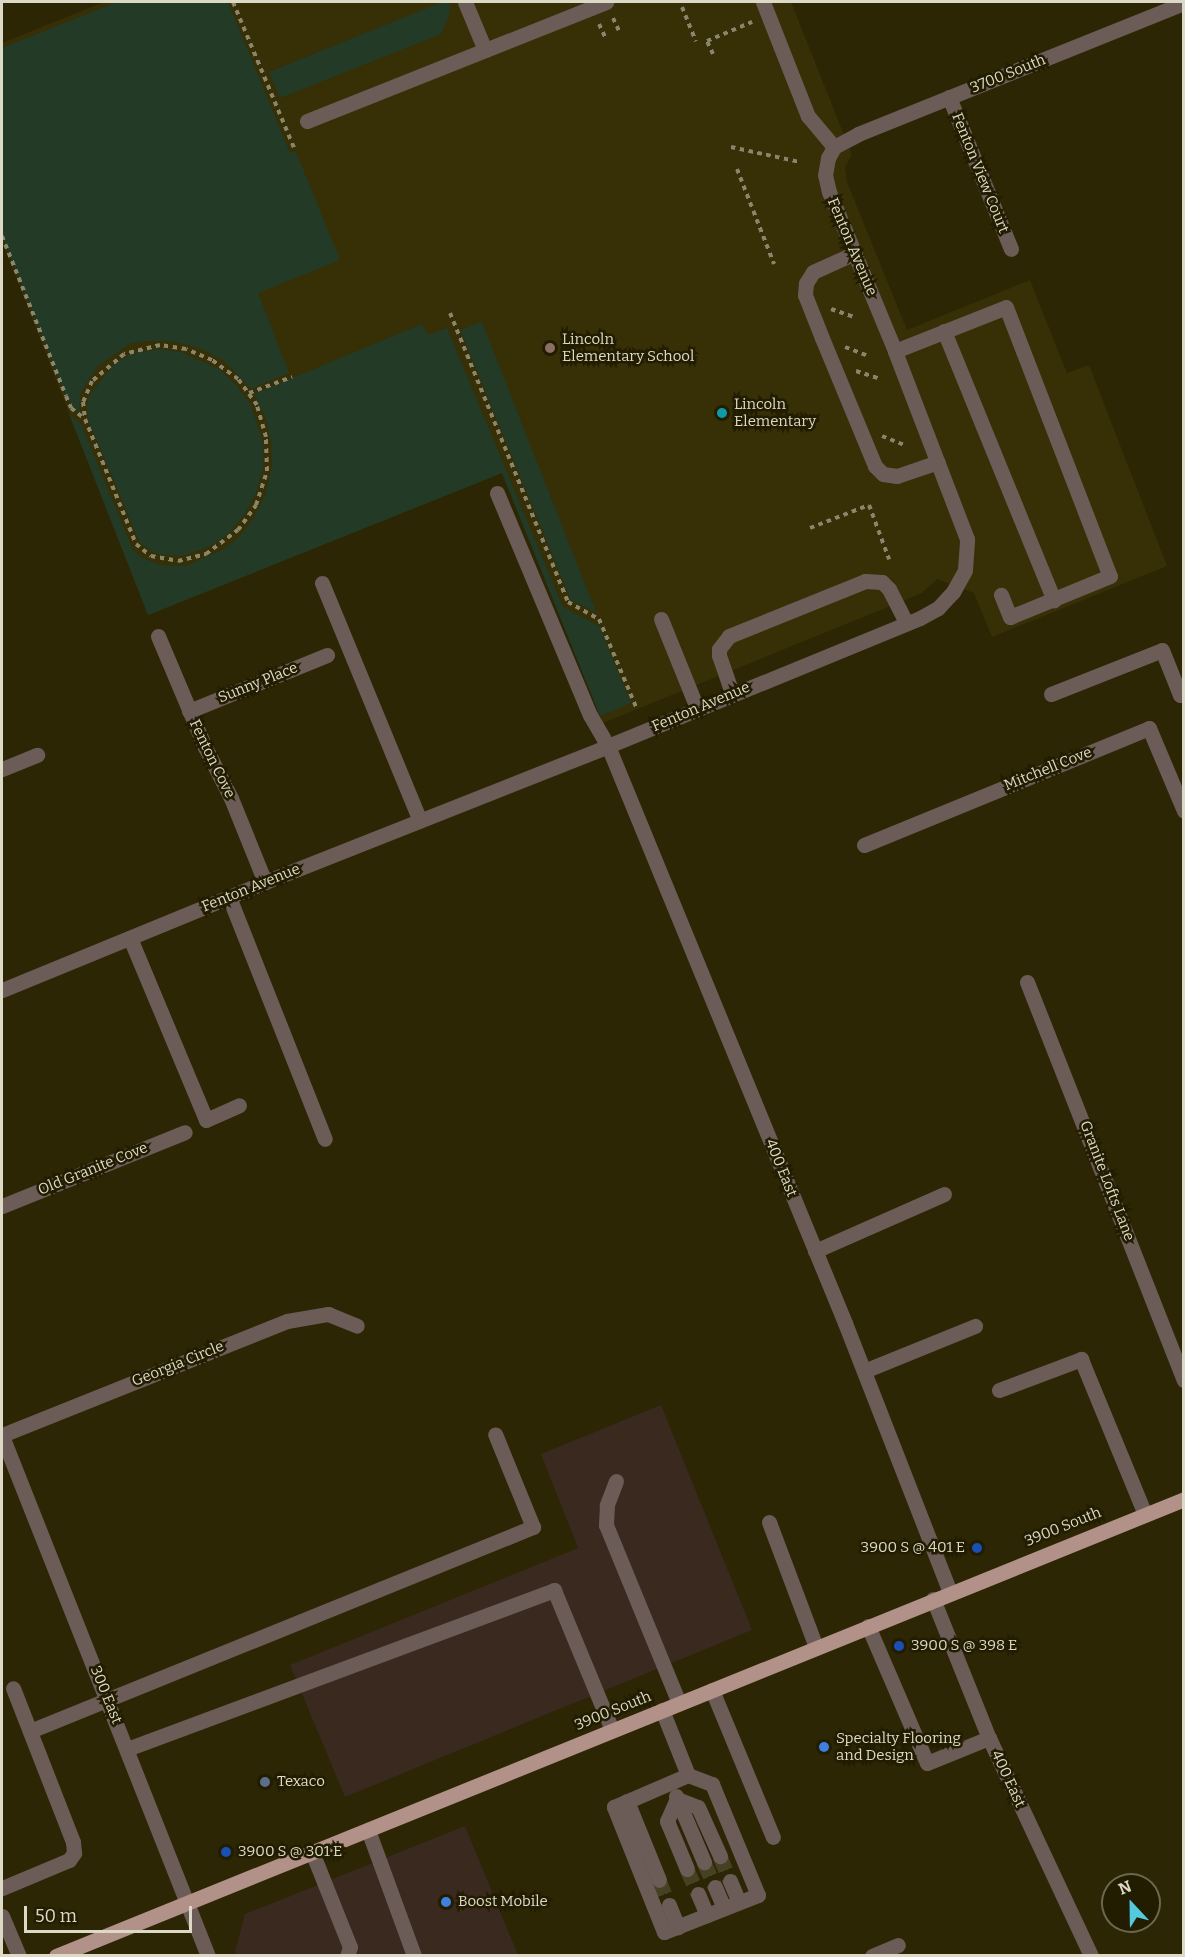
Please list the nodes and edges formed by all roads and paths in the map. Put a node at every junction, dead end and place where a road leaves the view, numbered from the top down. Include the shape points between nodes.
1 (233, 2) edge
2 (465, 2) edge
3 (606, 2) edge
4 (763, 2) edge
5 (1184, 3) edge
6 (682, 7) dead end
7 (752, 22) dead end
8 (696, 41) dead end
9 (485, 50) junction
10 (712, 54) dead end
11 (949, 98) junction
12 (307, 121) dead end
13 (731, 147) dead end
14 (834, 147) junction
15 (294, 148) dead end
16 (800, 162) dead end
17 (737, 169) dead end
18 (2, 236) edge
19 (1011, 249) dead end
20 (855, 253) junction
21 (774, 264) dead end
22 (450, 313) dead end
23 (944, 331) junction
24 (895, 351) junction
25 (292, 377) dead end
26 (249, 393) junction
27 (85, 419) junction
28 (938, 462) junction
29 (497, 493) dead end
30 (810, 528) dead end
31 (889, 559) dead end
32 (322, 583) dead end
33 (1000, 596) dead end
34 (1054, 600) junction
35 (661, 619) dead end
36 (906, 623) junction
37 (158, 636) dead end
38 (327, 655) dead end
39 (732, 693) junction
40 (1184, 693) edge
41 (1051, 694) dead end
42 (636, 707) dead end
43 (698, 708) junction
44 (189, 711) junction
45 (608, 746) junction
46 (37, 755) dead end
47 (2, 769) edge
48 (1184, 811) edge
49 (420, 821) junction
50 (864, 844) dead end
51 (265, 882) junction
52 (229, 897) junction
53 (130, 938) junction
54 (1028, 982) dead end
55 (2, 990) edge
56 (239, 1105) dead end
57 (185, 1132) dead end
58 (325, 1139) dead end
59 (944, 1194) dead end
60 (2, 1206) edge
61 (815, 1251) junction
62 (357, 1326) dead end
63 (975, 1326) dead end
64 (864, 1371) junction
65 (1184, 1380) edge
66 (999, 1390) dead end
67 (495, 1434) dead end
68 (2, 1435) edge
69 (616, 1481) dead end
70 (1184, 1499) edge
71 (1145, 1514) junction
72 (769, 1522) dead end
73 (950, 1592) junction
74 (933, 1599) junction
75 (868, 1626) junction
76 (816, 1647) junction
77 (13, 1688) dead end
78 (712, 1690) junction
79 (107, 1699) junction
80 (679, 1703) junction
81 (662, 1710) junction
82 (612, 1730) junction
83 (30, 1731) junction
84 (989, 1738) junction
85 (127, 1749) junction
86 (688, 1774) junction
87 (670, 1782) junction
88 (677, 1800) junction
89 (627, 1801) junction
90 (368, 1830) junction
91 (773, 1837) dead end
92 (312, 1852) junction
93 (720, 1856) tunnel mouth
94 (704, 1862) tunnel mouth
95 (687, 1869) tunnel mouth
96 (659, 1880) tunnel mouth
97 (730, 1881) tunnel mouth
98 (715, 1887) tunnel mouth
99 (2, 1888) edge
100 (698, 1894) tunnel mouth
101 (739, 1902) junction
102 (187, 1903) junction
103 (669, 1905) tunnel mouth
104 (724, 1908) junction
105 (707, 1915) junction
106 (2, 1916) edge
107 (678, 1927) junction
108 (898, 1945) dead end
109 (19, 1956) edge
110 (56, 1956) edge
111 (208, 1956) edge
112 (347, 1956) edge
113 (414, 1956) edge
114 (872, 1956) edge
115 (1091, 1956) edge

1 - 15 path
2 - 9 street
3 - 9 street
4 - 14 street via 808,116
5 - 11 street, 3700 South
6 - 8 path
7 - 10 path via 707,41
9 - 12 street
11 - 14 street, 3700 South
11 - 19 street, Fenton View Court
13 - 16 path
14 - 20 street, Fenton Avenue via 825,175
17 - 21 path
18 - 27 path via 69,402
20 - 24 street, Fenton Avenue
20 - 28 street via 813,272 806,283 805,295 822,338 875,466 883,474 897,476
22 - 42 path via 568,602 599,619
23 - 24 street
23 - 34 street
23 - 34 street via 1006,308 1110,576
24 - 28 street, Fenton Avenue
25 - 26 path
26 - 27 path via 238,379 212,360 160,345 124,354 92,381 83,402
26 - 27 path via 257,405 266,437 267,471 256,505 238,530 206,554 178,561 151,556 136,544
28 - 36 street, Fenton Avenue via 967,539 965,570 938,608
29 - 45 street, 400 East via 590,715
30 - 31 path via 869,506
32 - 49 street
33 - 34 street via 1010,616
35 - 43 street
36 - 39 street, Fenton Avenue
36 - 39 street via 889,589 882,582 865,581 729,636 719,656
37 - 44 street, Fenton Cove
38 - 44 street, Sunny Place
39 - 43 street, Fenton Avenue
40 - 41 street via 1180,695 1162,650
43 - 45 street, Fenton Avenue
44 - 51 street, Fenton Cove via 231,798
45 - 49 street, Fenton Avenue
45 - 61 street, 400 East
46 - 47 street
48 - 50 street, Mitchell Cove via 1149,728
49 - 51 street, Fenton Avenue
51 - 52 street, Fenton Avenue
52 - 53 street, Fenton Avenue
52 - 58 street
53 - 55 street, Fenton Avenue
53 - 56 street via 206,1120
54 - 65 street, Granite Lofts Lane
57 - 60 street, Old Granite Cove
59 - 61 street
61 - 64 street, 400 East
62 - 68 street, Georgia Circle via 328,1314 287,1321
63 - 64 street
64 - 73 street, 400 East
66 - 71 street via 1081,1359
67 - 79 street via 533,1527
68 - 79 street, 300 East
69 - 80 street via 607,1505 606,1525
70 - 71 main road, 3900 South
71 - 73 main road, 3900 South
72 - 76 street
73 - 74 main road, 3900 South
74 - 75 main road, 3900 South
74 - 84 street, 400 East
75 - 76 main road, 3900 South
75 - 84 street via 927,1763
76 - 78 main road, 3900 South
77 - 83 street
78 - 80 main road, 3900 South
78 - 91 street
79 - 83 street
79 - 85 street, 300 East
80 - 81 main road, 3900 South
81 - 82 main road, 3900 South
81 - 86 street
82 - 85 street via 554,1590
82 - 90 main road, 3900 South
83 - 99 street via 74,1853 69,1860
84 - 115 street, 400 East
85 - 102 street, 300 East
86 - 87 street
86 - 101 street via 712,1784 758,1895
87 - 88 street
87 - 89 street
88 - 93 street via 699,1807
88 - 94 street
88 - 95 street via 667,1821
89 - 96 street
89 - 107 street via 614,1807 664,1932
90 - 92 main road, 3900 South
90 - 113 street
92 - 102 main road, 3900 South
92 - 112 street via 350,1947
97 - 101 street
98 - 104 street
100 - 105 street
101 - 104 street
102 - 110 main road, 3900 South
102 - 111 street, 300 East
103 - 107 street
104 - 105 street
105 - 107 street
106 - 109 street
108 - 114 street

